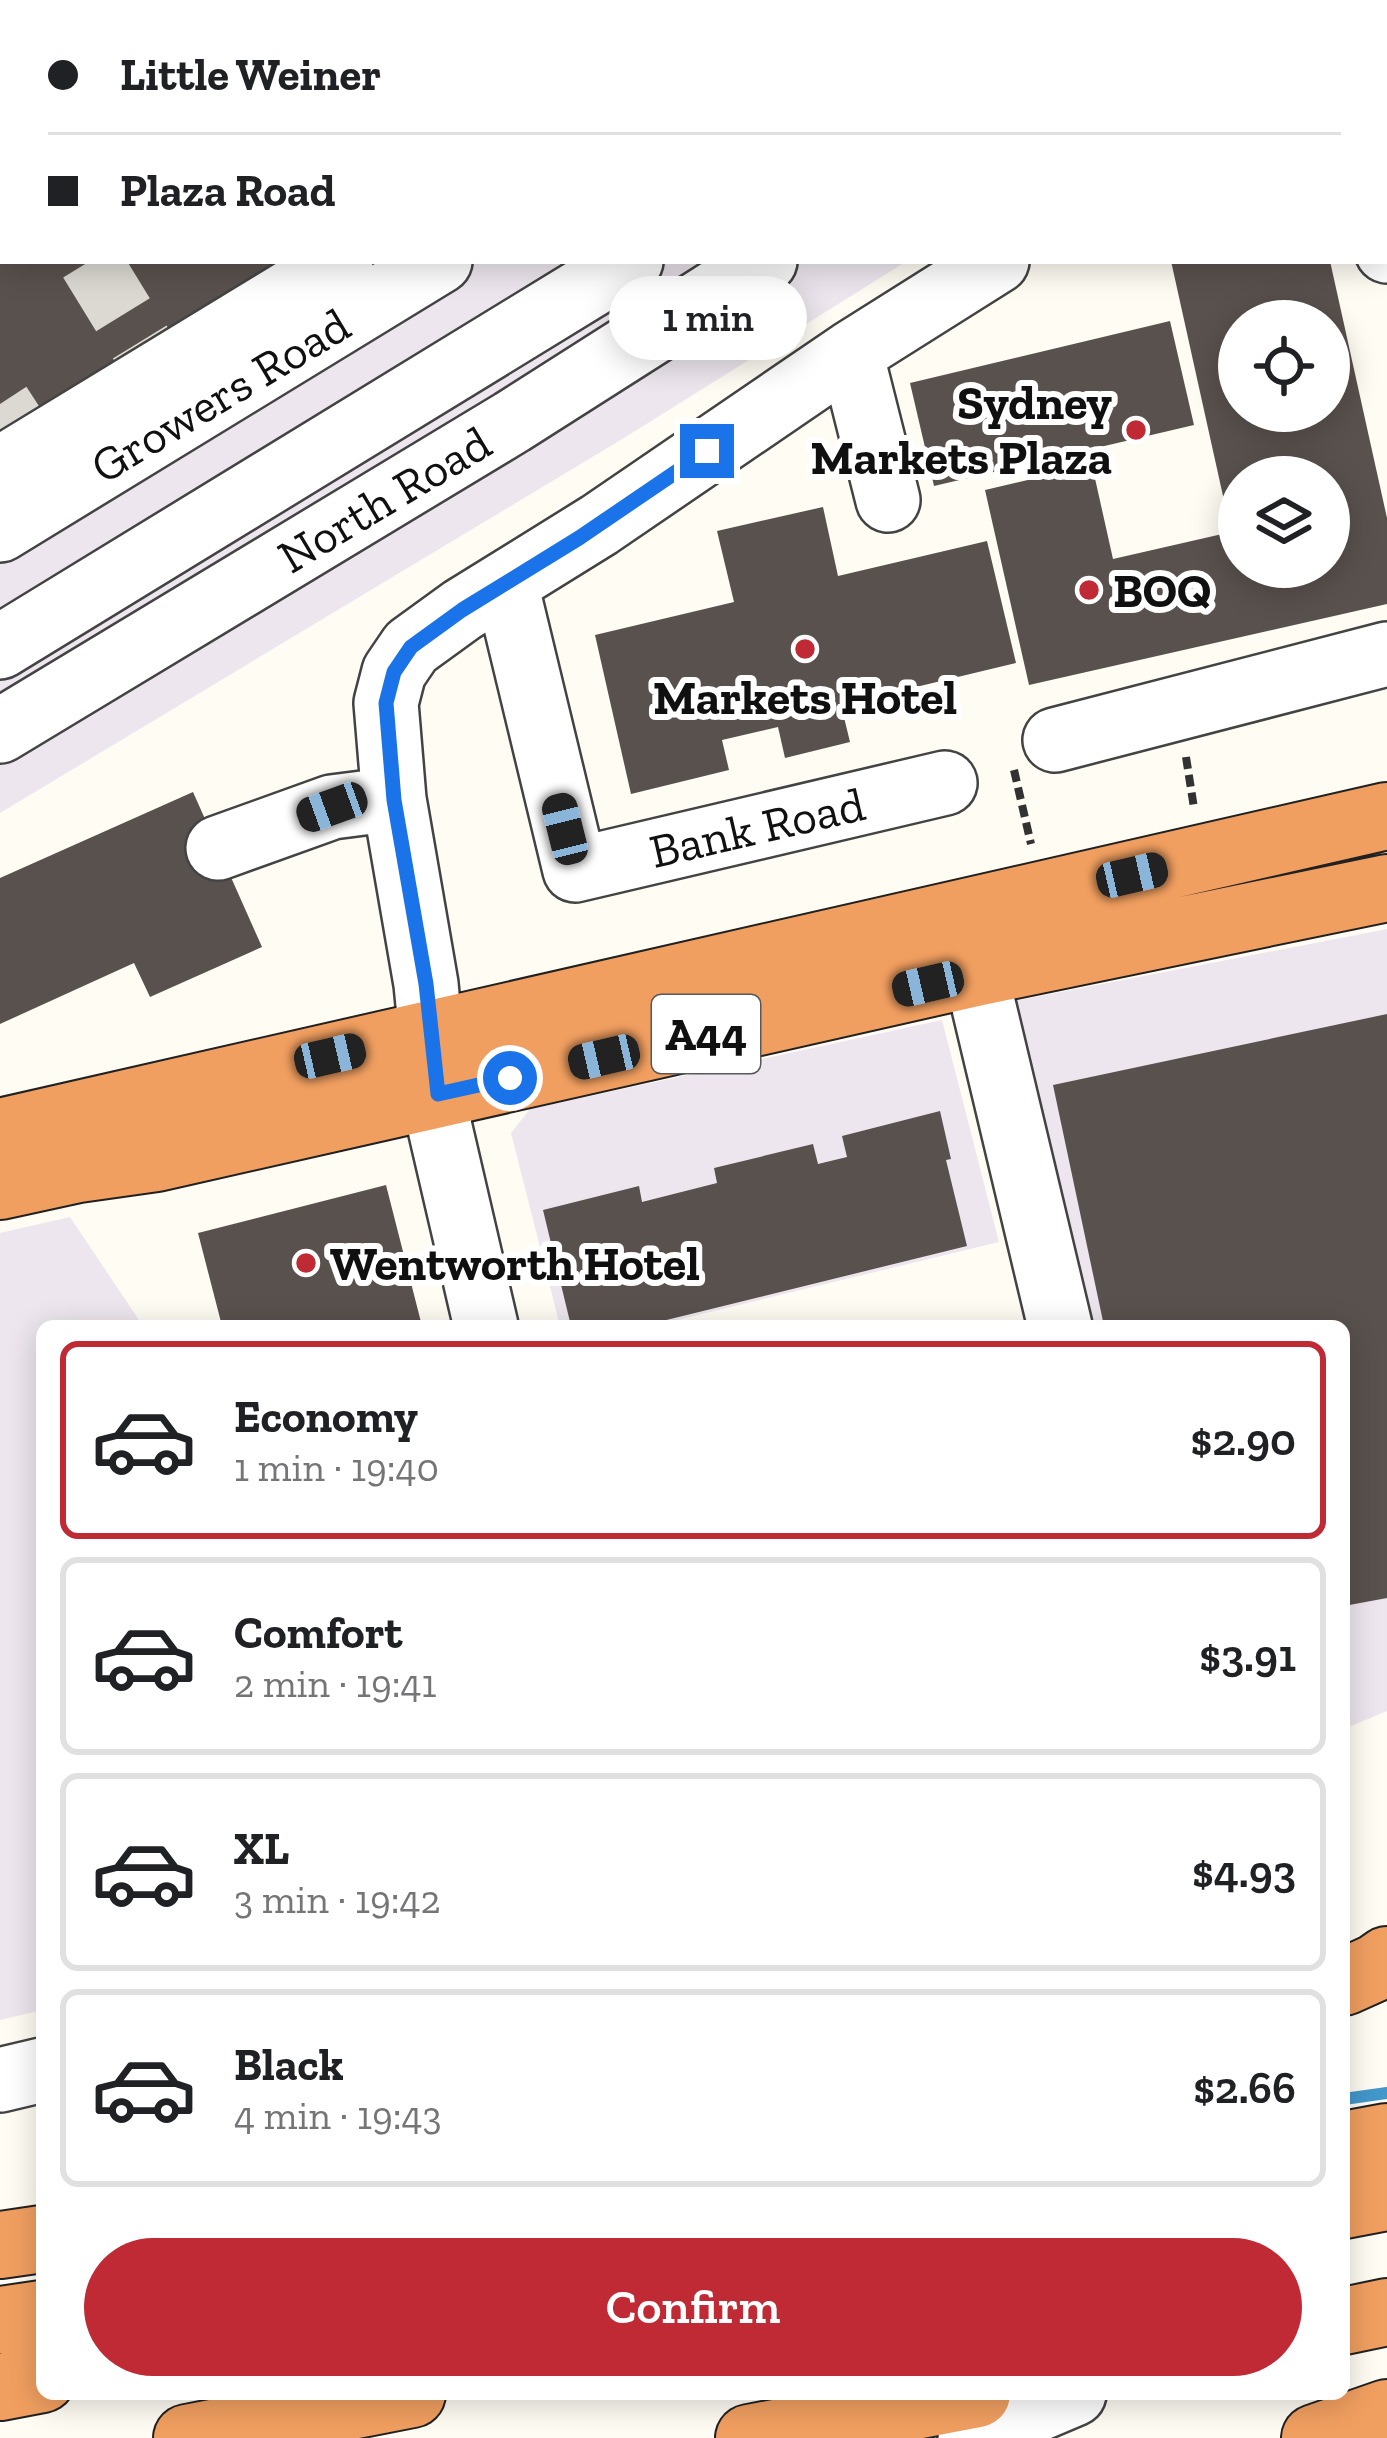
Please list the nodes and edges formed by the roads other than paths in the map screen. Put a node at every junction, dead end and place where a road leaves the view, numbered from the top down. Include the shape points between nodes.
1 (420, 264) edge
2 (626, 264) edge
3 (760, 264) edge
4 (993, 264) edge
5 (335, 277) edge
6 (851, 353) junction
7 (21, 480) edge
8 (887, 500) dead end
9 (506, 584) junction
10 (76, 601) junction
11 (0, 647) edge
12 (1387, 654) edge
13 (113, 662) junction
14 (0, 731) edge
15 (1055, 740) dead end
16 (944, 783) dead end
17 (394, 800) junction
18 (1387, 816) edge
19 (218, 848) dead end
20 (1387, 888) edge
21 (968, 944) junction
22 (435, 1063) junction
23 (0, 1132) edge
24 (0, 1186) edge
25 (485, 1320) edge
26 (1059, 1320) edge
27 (1387, 1941) edge
28 (1350, 1951) edge
29 (1387, 1960) edge
30 (1350, 1979) edge
31 (36, 2071) edge
32 (0, 2080) edge
33 (1387, 2137) edge
34 (1350, 2144) edge
35 (1387, 2197) edge
36 (1350, 2204) edge
37 (36, 2240) edge
38 (0, 2246) edge
39 (1387, 2312) edge
40 (36, 2315) edge
41 (0, 2320) edge
42 (1350, 2320) edge
43 (36, 2380) edge
44 (0, 2387) edge
45 (381, 2400) edge
46 (945, 2400) edge
47 (1060, 2400) edge
48 (1387, 2413) edge
49 (187, 2438) edge
50 (748, 2438) edge
51 (970, 2438) edge
52 (1315, 2438) edge

1 - 5 street, Growers Road
2 - 10 street
3 - 13 street, North Road
4 - 6 street
5 - 7 street, Growers Road via 162,377
6 - 8 street
6 - 9 street
7 - 10 street
9 - 16 street, Bank Road via 574,870
9 - 17 street via 411,647 394,672 386,703
10 - 11 street
10 - 13 street
12 - 15 street
13 - 14 street, North Road
17 - 19 street via 332,807
17 - 22 street
18 - 21 highway, A44
20 - 21 highway, A44
21 - 22 highway, A44
21 - 26 street
22 - 23 highway, A44
22 - 24 highway, A44 via 156,1158
22 - 25 street via 440,1128
27 - 28 highway
29 - 30 highway
31 - 32 street
33 - 34 highway
35 - 36 highway
37 - 38 highway
39 - 42 highway
40 - 41 highway
43 - 44 highway
45 - 49 highway
46 - 50 highway
47 - 51 street
48 - 52 highway

